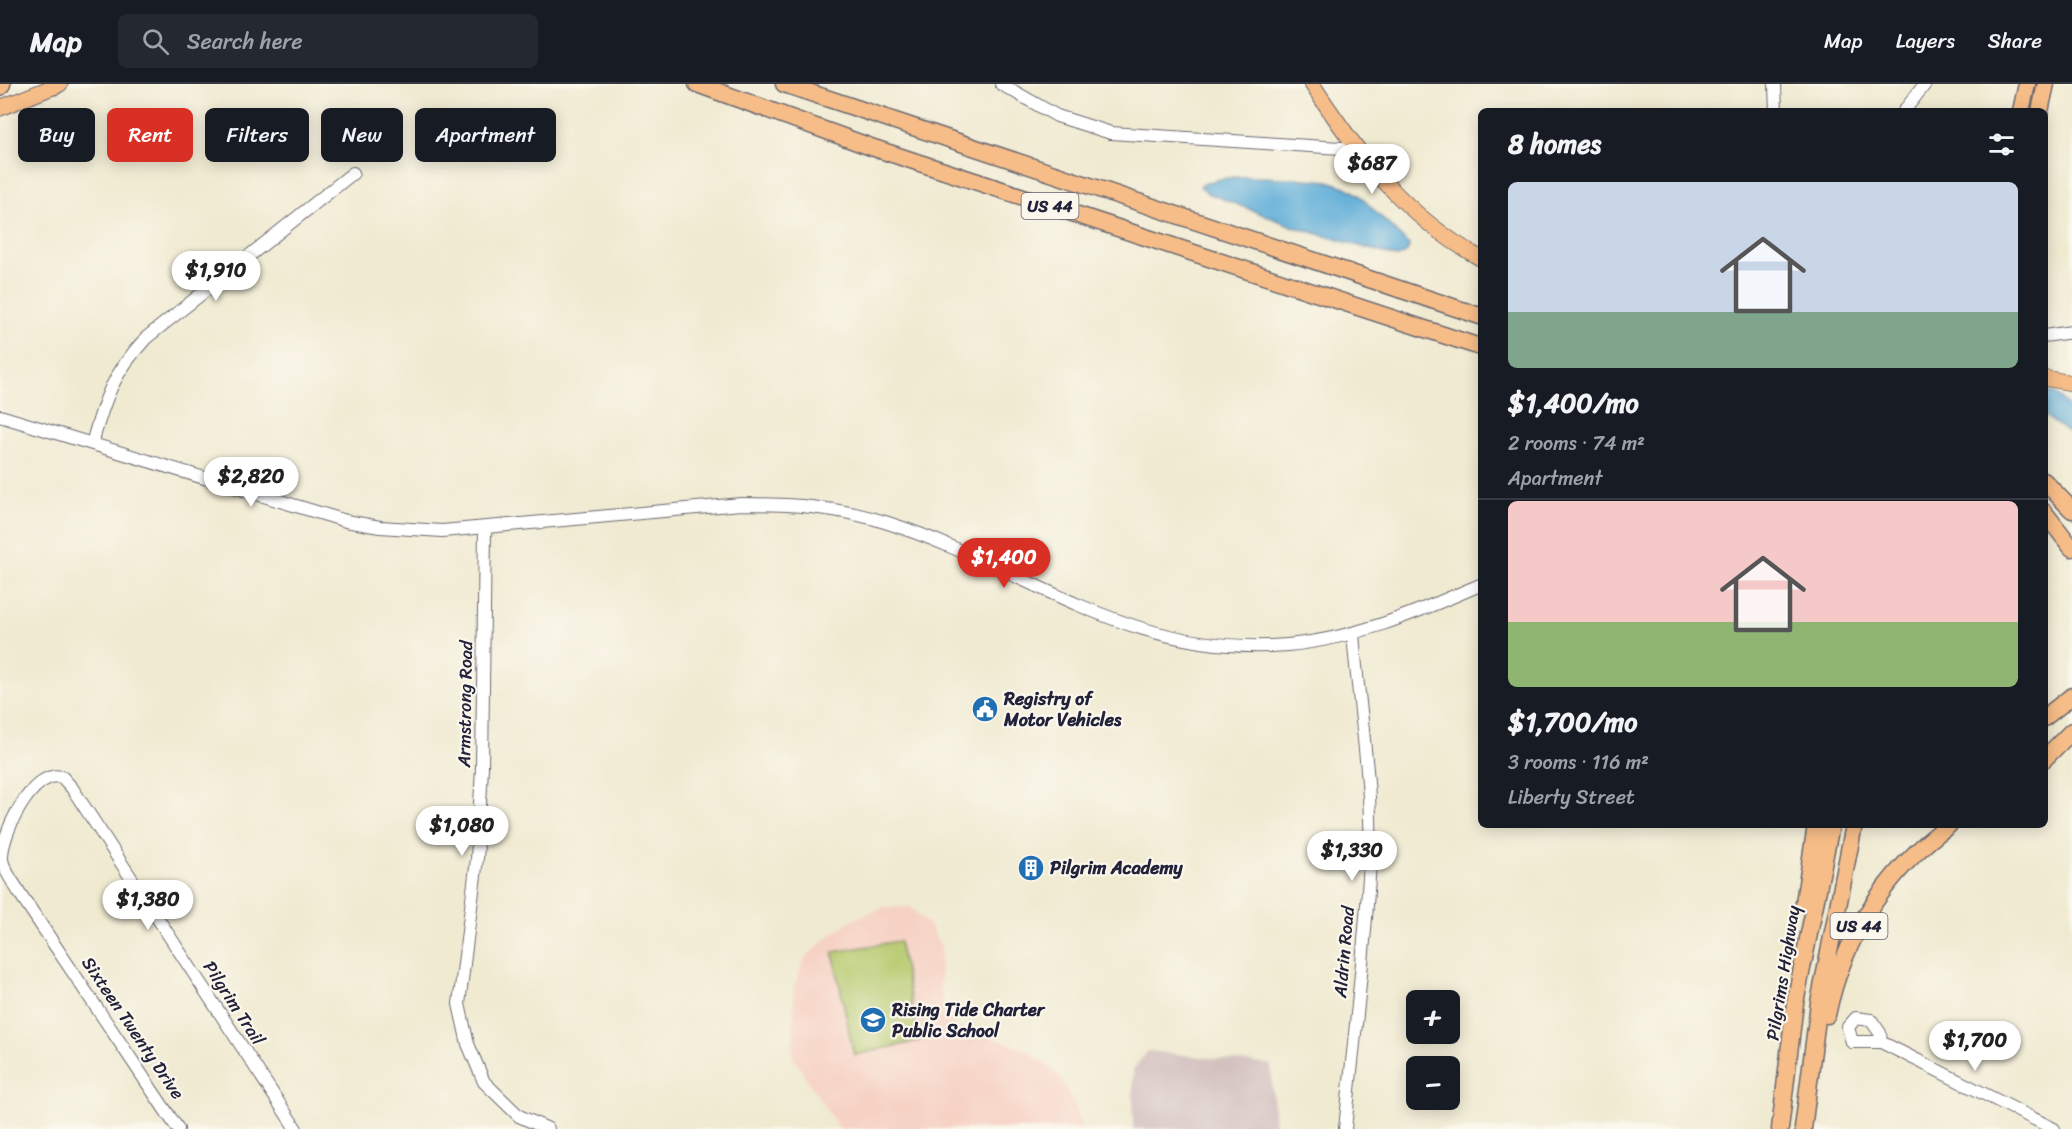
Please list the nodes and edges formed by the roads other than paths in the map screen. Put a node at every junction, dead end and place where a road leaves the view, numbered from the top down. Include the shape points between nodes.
1 (697, 84) edge
2 (784, 84) edge
3 (1001, 84) edge
4 (1312, 84) edge
5 (1774, 84) edge
6 (1925, 84) edge
7 (2026, 84) edge
8 (2046, 84) edge
9 (56, 85) edge
10 (0, 108) edge
11 (1776, 108) edge
12 (1906, 108) edge
13 (2022, 108) edge
14 (2041, 108) edge
15 (1356, 149) junction
16 (353, 173) dead end
17 (1478, 257) edge
18 (1478, 315) edge
19 (2072, 332) edge
20 (2048, 335) edge
21 (1478, 346) edge
22 (2048, 379) edge
23 (2072, 383) edge
24 (0, 416) edge
25 (92, 444) junction
26 (2048, 485) edge
27 (2072, 510) edge
28 (2048, 517) edge
29 (485, 527) junction
30 (2072, 548) edge
31 (1478, 586) edge
32 (1353, 634) junction
33 (2072, 696) edge
34 (2048, 715) edge
35 (2072, 731) edge
36 (2048, 755) edge
37 (1816, 828) edge
38 (1830, 828) edge
39 (1853, 828) edge
40 (1946, 828) edge
41 (2, 856) joint
42 (1795, 1003) junction
43 (1881, 1042) dead end
44 (1811, 1055) junction
45 (178, 1129) edge
46 (296, 1129) edge
47 (548, 1129) edge
48 (1345, 1129) edge
49 (1780, 1129) edge
50 (1803, 1129) edge
51 (2054, 1129) edge

1 - 21 highway, US 44 via 871,147
2 - 18 highway, US 44
3 - 15 street via 1057,116 1111,133
4 - 15 main road
5 - 11 street
6 - 12 street
7 - 13 highway
8 - 14 highway
9 - 10 main road
15 - 17 main road via 1413,212
16 - 25 street via 146,338 113,380
19 - 20 street
22 - 23 main road
24 - 25 street
25 - 29 street via 356,524 442,531
26 - 27 highway
28 - 30 highway
29 - 32 street via 741,504 817,506 866,516 913,532 1096,614 1158,634 1259,646
29 - 47 street, Armstrong Road via 478,848 459,1004 468,1044 484,1082 519,1116
31 - 32 street
32 - 48 street, Aldrin Road via 1370,861
33 - 34 highway
35 - 36 highway
37 - 42 highway via 1796,957
38 - 42 highway, Pilgrims Highway
39 - 44 highway
40 - 44 highway, US 44 via 1897,872 1860,923
41 - 45 street, Sixteen Twenty Drive via 19,892
41 - 46 street, Pilgrim Trail via 23,799 48,779 62,777
42 - 49 highway, Pilgrims Highway
43 - 51 street
44 - 50 highway, US 44

